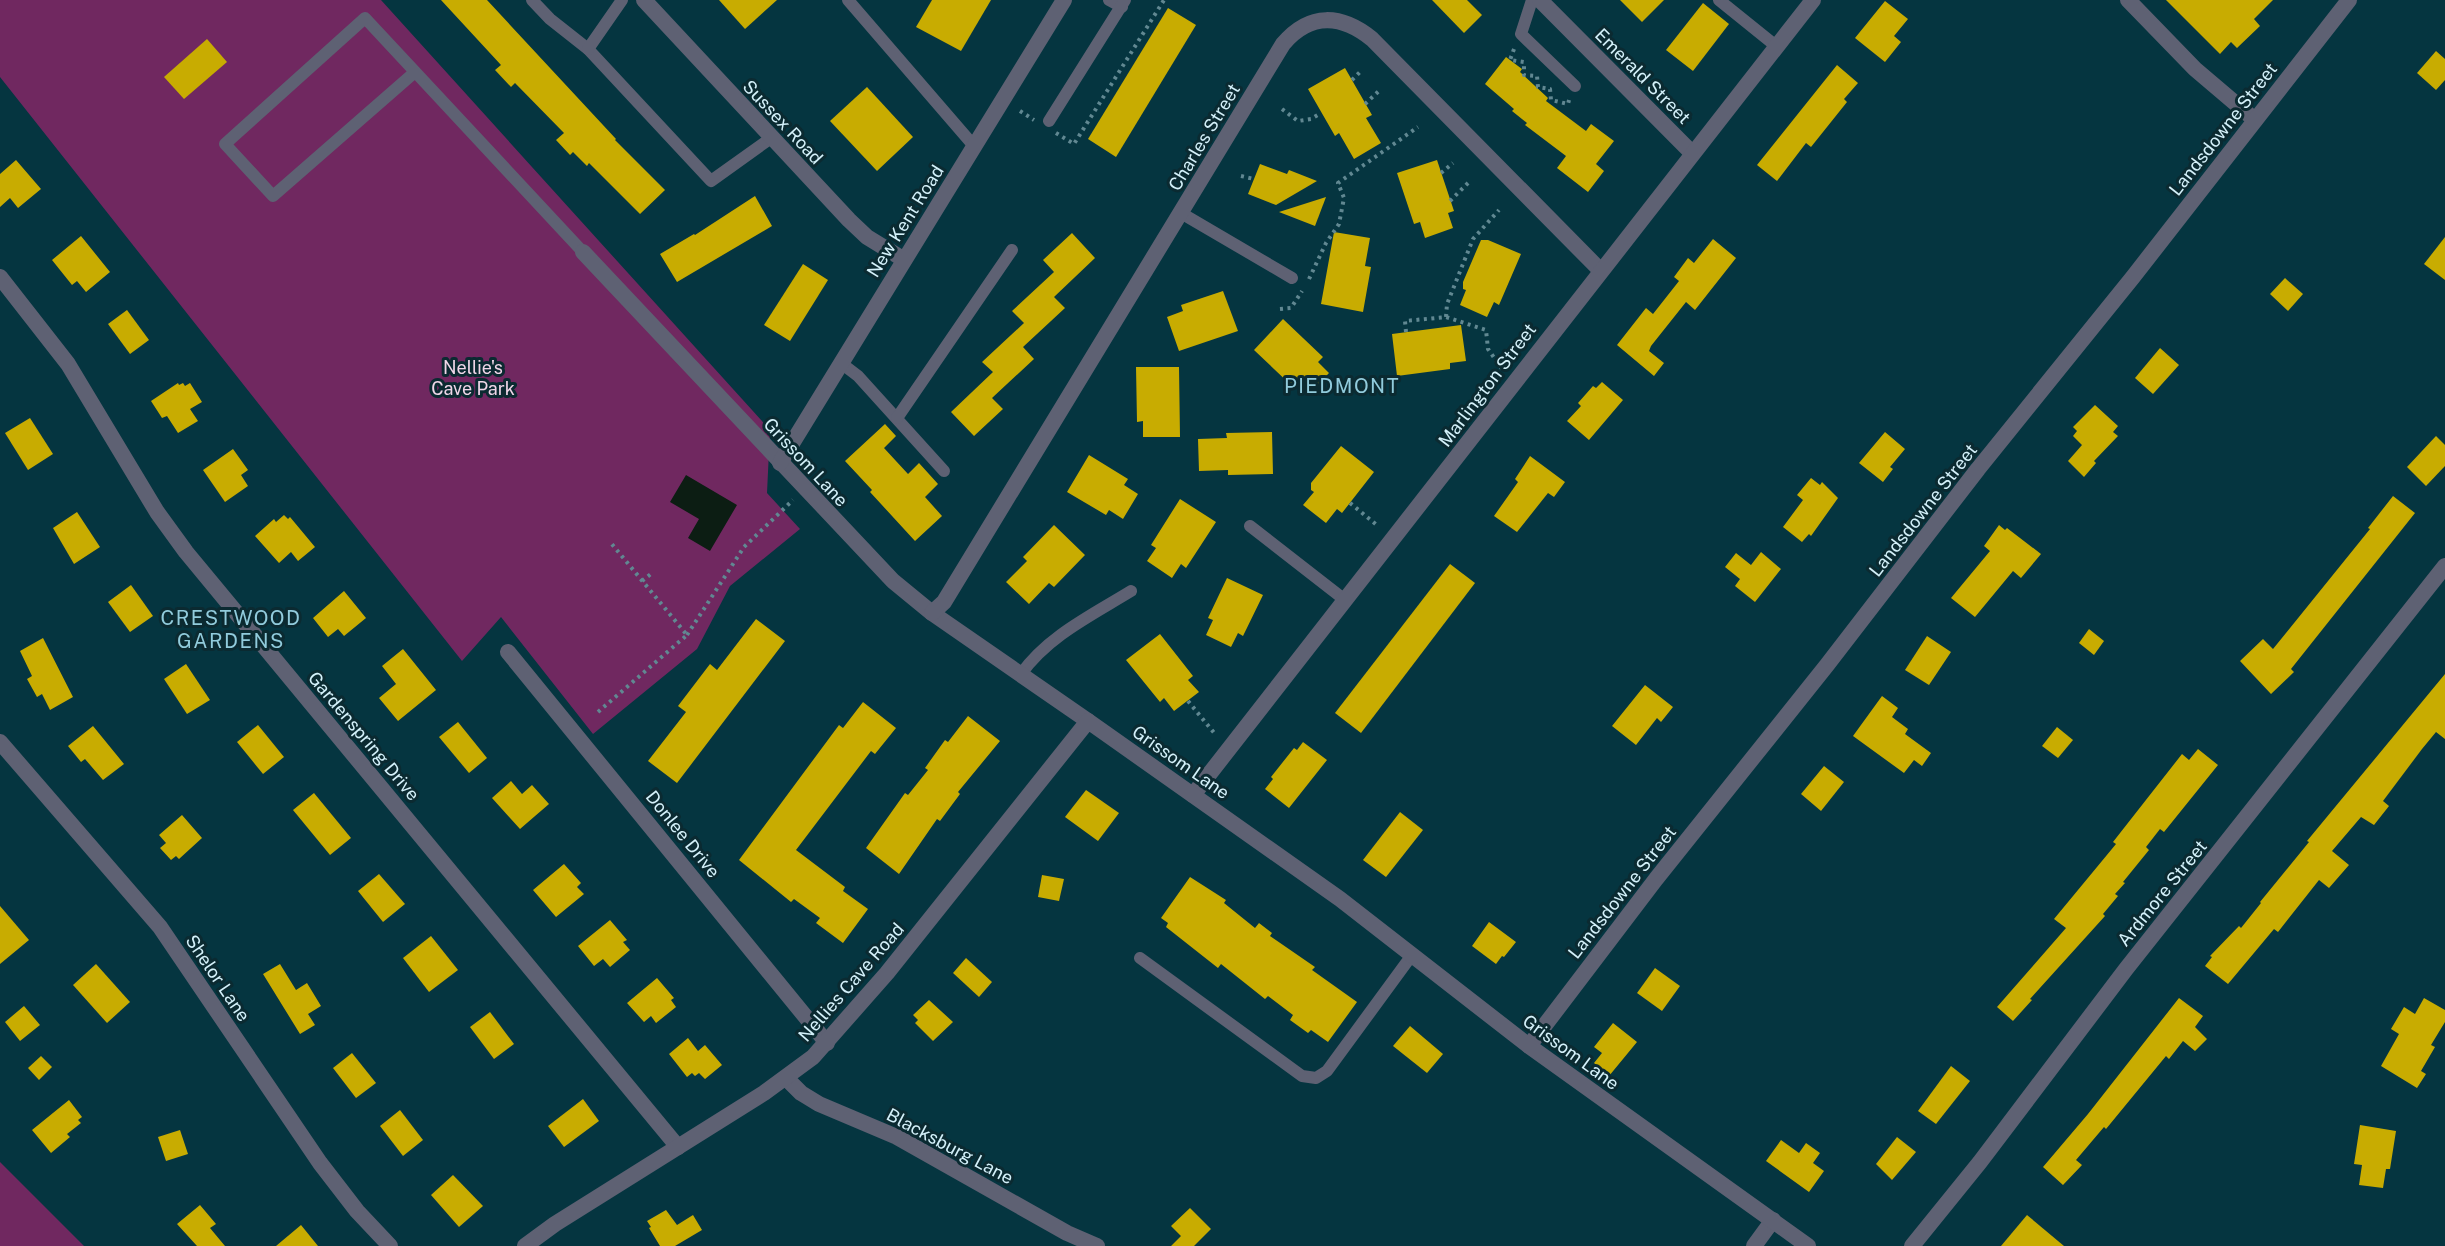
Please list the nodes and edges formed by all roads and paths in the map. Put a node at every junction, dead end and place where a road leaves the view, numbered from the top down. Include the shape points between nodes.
1 (532, 0) edge
2 (622, 0) edge
3 (644, 0) edge
4 (848, 0) edge
5 (1064, 0) edge
6 (1109, 0) edge
7 (1164, 0) edge
8 (1532, 0) edge
9 (1540, 0) edge
10 (1719, 0) edge
11 (1813, 0) edge
12 (2128, 0) edge
13 (2349, 0) edge
14 (1124, 4) edge
15 (1776, 46) junction
16 (588, 49) junction
17 (1510, 60) dead end
18 (1362, 70) dead end
19 (415, 72) junction
20 (1352, 80) dead end
21 (1575, 86) dead end
22 (1381, 89) dead end
23 (1365, 104) dead end
24 (1568, 104) dead end
25 (1282, 109) dead end
26 (1020, 111) dead end
27 (1322, 113) dead end
28 (2255, 120) junction
29 (1045, 124) junction
30 (1418, 127) dead end
31 (771, 138) junction
32 (975, 146) junction
33 (1692, 153) junction
34 (1453, 163) dead end
35 (1441, 173) dead end
36 (1241, 176) dead end
37 (1254, 180) dead end
38 (1470, 181) dead end
39 (1450, 201) dead end
40 (1499, 210) dead end
41 (1181, 213) junction
42 (1012, 250) dead end
43 (583, 252) joint
44 (903, 259) junction
45 (1600, 270) junction
46 (0, 277) edge
47 (1292, 278) dead end
48 (1280, 309) dead end
49 (1446, 317) junction
50 (1406, 332) dead end
51 (840, 363) junction
52 (1502, 369) dead end
53 (897, 418) junction
54 (780, 463) junction
55 (944, 471) dead end
56 (794, 500) dead end
57 (1350, 503) dead end
58 (1250, 526) dead end
59 (1378, 526) dead end
60 (611, 543) dead end
61 (2445, 566) edge
62 (652, 573) dead end
63 (642, 581) junction
64 (1131, 591) dead end
65 (1345, 600) junction
66 (932, 612) junction
67 (687, 635) junction
68 (508, 652) dead end
69 (1021, 674) junction
70 (1188, 701) dead end
71 (598, 712) dead end
72 (1089, 721) junction
73 (1215, 734) dead end
74 (0, 742) edge
75 (1193, 795) junction
76 (1412, 955) junction
77 (1140, 958) dead end
78 (827, 1042) junction
79 (1529, 1046) junction
80 (786, 1078) junction
81 (678, 1147) junction
82 (1773, 1220) junction
83 (390, 1246) edge
84 (525, 1246) edge
85 (1097, 1246) edge
86 (1754, 1246) edge
87 (1808, 1246) edge
88 (1912, 1246) edge

1 - 16 lane
2 - 16 lane
3 - 31 street, Sussex Road
4 - 32 lane
5 - 32 street, New Kent Road
6 - 14 lane
7 - 29 path via 1074,144
8 - 21 lane via 1521,34
9 - 33 street, Emerald Street
10 - 15 lane
11 - 15 street, Marlington Street
12 - 28 street via 2195,69
13 - 28 street, Landsdowne Street
14 - 29 lane
15 - 33 street, Marlington Street
16 - 31 lane via 711,181
17 - 24 path via 1524,62 1524,75 1537,76 1538,87 1550,89 1551,100
18 - 20 path
19 - 19 lane via 273,195 225,144 365,18
19 - 43 lane
22 - 23 path
25 - 27 path via 1298,121
26 - 29 path
28 - 79 street, Landsdowne Street via 1656,879
30 - 48 path via 1338,183 1344,198 1339,224 1291,308
31 - 44 street, Sussex Road via 867,237
32 - 44 street, New Kent Road
33 - 45 street, Marlington Street
34 - 35 path
36 - 37 path
38 - 39 path
40 - 49 path via 1473,239 1447,303
41 - 45 street, Charles Street via 1283,44 1312,22 1344,21 1372,39
41 - 47 lane
41 - 66 street, Charles Street via 944,602
42 - 53 lane
43 - 54 street, Grissom Lane
44 - 51 street, New Kent Road
45 - 65 street, Marlington Street
46 - 81 street, Gardenspring Drive via 68,364 157,512 186,552
49 - 50 path via 1405,321
49 - 52 path via 1486,330 1488,349
51 - 53 lane via 858,376
51 - 54 street, New Kent Road
53 - 55 lane
54 - 66 street, Grissom Lane via 885,573
56 - 67 path via 744,547
57 - 59 path
58 - 65 lane
60 - 63 path
61 - 88 street, Ardmore Street
62 - 63 path
63 - 67 path
64 - 69 lane via 1049,642
65 - 75 street, Marlington Street
66 - 69 street, Grissom Lane
67 - 71 path
68 - 78 street, Donlee Drive
69 - 72 street, Grissom Lane
70 - 73 path
72 - 75 street, Grissom Lane
72 - 78 street, Nellies Cave Road
74 - 83 street, Shelor Lane via 160,927 320,1163
75 - 76 street, Grissom Lane
76 - 77 lane via 1327,1071 1316,1078 1302,1076
76 - 79 street, Grissom Lane
78 - 80 street, Nellies Cave Road
79 - 82 street, Grissom Lane
80 - 81 street, Nellies Cave Road
80 - 85 street, Blacksburg Lane via 819,1104 897,1137
81 - 84 street, Nellies Cave Road
82 - 86 street
82 - 87 street, Grissom Lane

